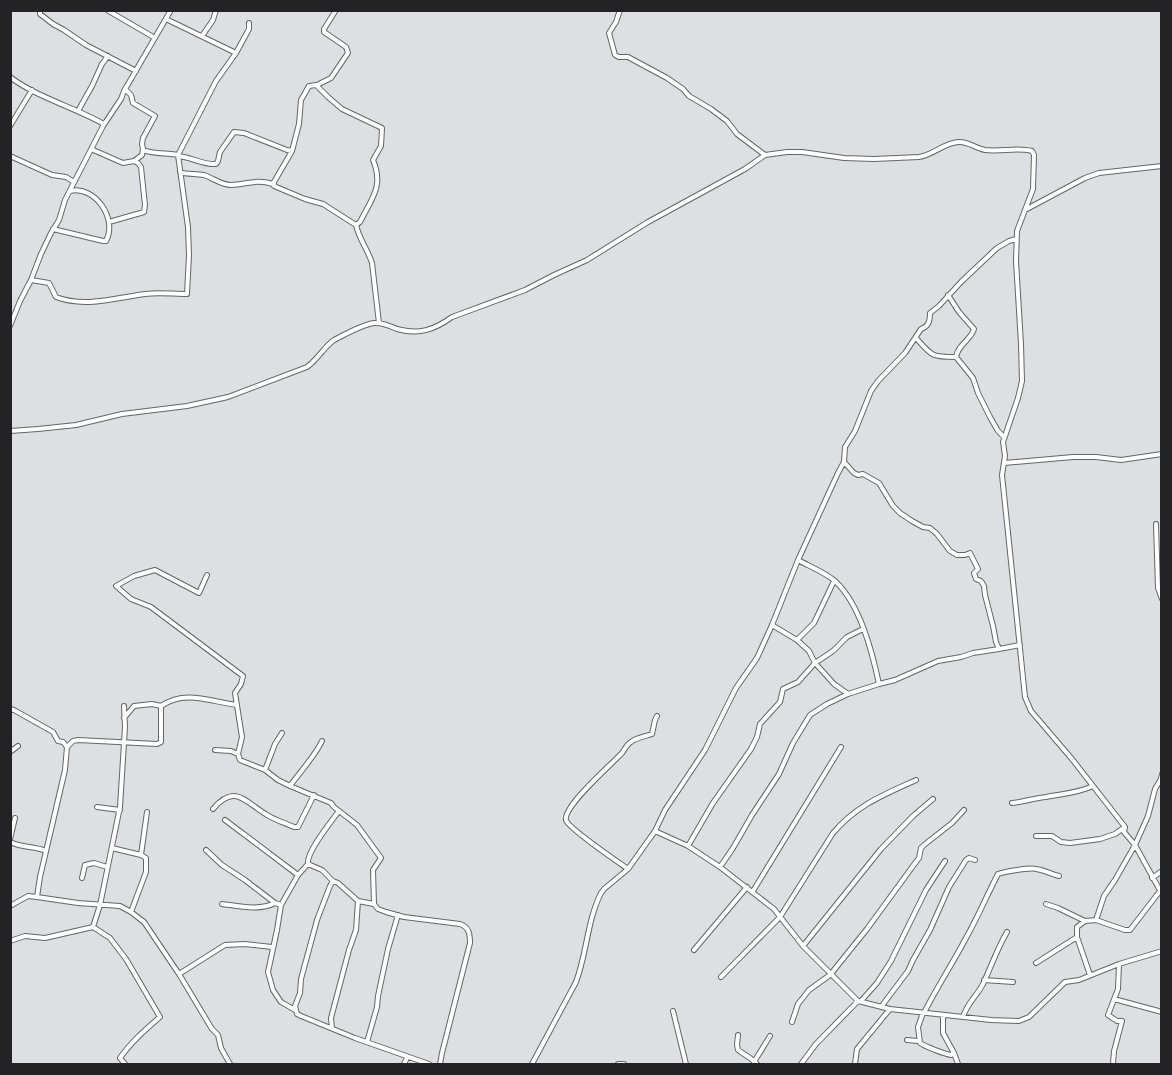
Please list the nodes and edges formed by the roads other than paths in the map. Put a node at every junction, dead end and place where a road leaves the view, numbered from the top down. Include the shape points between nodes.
1 (40, 10) edge
2 (107, 10) edge
3 (171, 10) edge
4 (216, 10) edge
5 (336, 10) edge
6 (620, 10) edge
7 (166, 19) junction
8 (249, 23) dead end
9 (202, 36) junction
10 (155, 38) junction
11 (236, 53) junction
12 (108, 56) junction
13 (136, 71) junction
14 (10, 77) edge
15 (317, 85) junction
16 (125, 89) junction
17 (32, 90) junction
18 (78, 111) junction
19 (10, 115) edge
20 (15, 119) junction
21 (104, 124) junction
22 (10, 126) edge
23 (91, 149) junction
24 (143, 150) junction
25 (292, 151) junction
26 (765, 155) junction
27 (10, 156) edge
28 (178, 156) junction
29 (133, 161) junction
30 (1161, 166) edge
31 (180, 172) junction
32 (74, 182) junction
33 (273, 184) junction
34 (70, 191) junction
35 (1024, 210) junction
36 (109, 222) junction
37 (356, 225) junction
38 (53, 229) junction
39 (1016, 239) junction
40 (31, 280) junction
41 (948, 295) junction
42 (379, 323) junction
43 (10, 326) edge
44 (916, 339) junction
45 (956, 357) junction
46 (10, 431) edge
47 (1004, 438) junction
48 (1161, 454) edge
49 (844, 462) junction
50 (1004, 463) junction
51 (1156, 524) dead end
52 (798, 560) junction
53 (207, 574) dead end
54 (834, 581) junction
55 (1161, 599) edge
56 (772, 625) junction
57 (863, 629) junction
58 (797, 640) junction
59 (1020, 645) junction
60 (999, 649) junction
61 (815, 663) junction
62 (879, 684) junction
63 (848, 694) junction
64 (237, 705) junction
65 (124, 706) dead end
66 (161, 706) junction
67 (10, 709) edge
68 (657, 716) dead end
69 (124, 718) junction
70 (282, 733) dead end
71 (322, 741) dead end
72 (124, 742) junction
73 (18, 746) dead end
74 (67, 747) junction
75 (841, 747) dead end
76 (215, 750) dead end
77 (10, 752) edge
78 (238, 754) junction
79 (265, 770) junction
80 (1161, 774) edge
81 (916, 780) dead end
82 (290, 786) junction
83 (1093, 786) junction
84 (314, 795) junction
85 (933, 799) dead end
86 (1012, 803) dead end
87 (97, 807) dead end
88 (120, 810) junction
89 (213, 810) dead end
90 (964, 810) dead end
91 (339, 811) junction
92 (147, 812) dead end
93 (15, 818) dead end
94 (225, 820) dead end
95 (1125, 827) junction
96 (655, 831) junction
97 (1036, 836) dead end
98 (10, 840) edge
99 (1135, 845) junction
100 (688, 846) junction
101 (112, 848) junction
102 (206, 850) dead end
103 (46, 851) junction
104 (141, 855) junction
105 (975, 860) dead end
106 (945, 861) dead end
107 (308, 864) junction
108 (107, 867) junction
109 (720, 867) junction
110 (628, 869) junction
111 (1161, 871) edge
112 (298, 875) junction
113 (1059, 876) dead end
114 (82, 878) dead end
115 (1152, 878) junction
116 (333, 881) junction
117 (747, 887) junction
118 (753, 891) junction
119 (1161, 892) edge
120 (37, 897) junction
121 (358, 901) junction
122 (275, 903) junction
123 (100, 904) junction
124 (222, 904) dead end
125 (374, 904) junction
126 (1046, 904) dead end
127 (281, 905) junction
128 (10, 906) edge
129 (131, 912) junction
130 (398, 915) junction
131 (780, 917) junction
132 (1096, 920) junction
133 (1085, 921) junction
134 (93, 927) junction
135 (1006, 932) dead end
136 (1077, 937) junction
137 (10, 941) edge
138 (803, 946) junction
139 (272, 947) junction
140 (694, 951) dead end
141 (1161, 951) edge
142 (1036, 963) dead end
143 (1119, 964) junction
144 (179, 974) junction
145 (830, 975) junction
146 (1090, 975) junction
147 (721, 977) dead end
148 (984, 980) junction
149 (1013, 982) dead end
150 (1114, 999) junction
151 (859, 1001) junction
152 (881, 1007) junction
153 (890, 1009) junction
154 (296, 1011) junction
155 (673, 1011) dead end
156 (1161, 1012) edge
157 (924, 1013) junction
158 (943, 1015) junction
159 (963, 1017) junction
160 (792, 1022) dead end
161 (332, 1028) junction
162 (738, 1035) dead end
163 (770, 1036) dead end
164 (907, 1040) dead end
165 (919, 1041) junction
166 (367, 1042) junction
167 (954, 1053) junction
168 (407, 1058) junction
169 (756, 1063) edge
170 (125, 1065) edge
171 (230, 1065) edge
172 (404, 1065) edge
173 (429, 1065) edge
174 (440, 1065) edge
175 (532, 1065) edge
176 (618, 1065) edge
177 (624, 1065) edge
178 (686, 1065) edge
179 (801, 1065) edge
180 (855, 1065) edge
181 (958, 1065) edge
182 (1113, 1065) edge

1 - 12 street via 53,24
2 - 10 street
3 - 7 street
4 - 9 street
5 - 15 street via 324,32 346,47 348,53 331,78
6 - 26 street via 609,33 615,55 628,57 667,78 728,121 737,134
7 - 9 street
7 - 10 street
8 - 11 street
9 - 11 street
10 - 13 street
11 - 28 street via 216,81
12 - 13 street
12 - 18 street
13 - 16 street
14 - 17 street
15 - 25 street via 309,86 301,100
15 - 37 street via 342,109 382,128 381,146 373,160 378,186
16 - 21 street
16 - 24 street via 133,103 155,116 143,138
17 - 18 street
17 - 20 street
18 - 21 street
19 - 20 street
20 - 22 street
21 - 23 street
23 - 29 street via 123,163
23 - 32 street
24 - 28 street
24 - 29 street
25 - 28 street via 234,132 216,164
25 - 33 street
26 - 35 street via 794,152 844,158 919,157 957,142 989,150 1025,149 1034,154 1033,189
26 - 42 street via 587,260 525,290 419,332
27 - 32 street
28 - 31 street
29 - 36 street via 141,167 145,210
30 - 35 street via 1099,173
31 - 33 street via 203,175 225,184
31 - 40 street via 188,227 187,294 147,294 76,303 56,297 49,283
32 - 34 street
33 - 37 street via 323,204
34 - 36 street via 80,189 95,197
34 - 38 street
35 - 39 street
36 - 38 street via 104,241
37 - 42 street via 372,263
38 - 40 street
39 - 41 street via 997,248
39 - 47 street via 1022,381
40 - 43 street
41 - 44 street via 930,313 930,321
41 - 45 street via 974,329
42 - 46 street via 334,340 307,367 228,397 76,425
44 - 45 street via 930,354
44 - 49 street via 871,391 845,447
45 - 47 street via 973,378
47 - 50 street
48 - 50 street via 1121,460 1073,457
49 - 52 street
49 - 60 street via 854,473 879,483 900,513 938,534 950,551 957,555 970,553 978,569 974,573 976,579 984,586
50 - 59 street via 1002,475
51 - 55 street
52 - 54 street
52 - 56 street
53 - 64 street via 199,593 155,570 116,586 131,599 151,607 243,676 235,693
54 - 57 street via 853,605
54 - 58 street via 814,623
56 - 58 street
56 - 96 street via 705,750
57 - 61 street
57 - 62 street
58 - 61 street
59 - 60 street
59 - 83 street via 1025,697 1031,711
60 - 62 street via 938,661
61 - 63 street
61 - 100 street via 798,682 783,689 780,702 760,724 751,749
62 - 63 street
63 - 109 street via 810,715 779,774
64 - 66 street via 184,698
64 - 78 street via 242,737
65 - 69 street
66 - 69 street via 134,706
66 - 72 street via 161,742
67 - 74 street via 53,732
68 - 110 street via 652,734 633,740 578,796 566,818
69 - 72 street
70 - 79 street
71 - 82 street
72 - 74 street via 73,741
72 - 88 street
73 - 77 street
74 - 103 street
75 - 118 street
76 - 78 street
78 - 79 street via 240,760
79 - 82 street
80 - 99 street via 1150,813
81 - 131 street via 858,809 844,821
82 - 84 street
83 - 86 street
83 - 95 street
84 - 89 street via 298,827 268,816 239,796 221,800
84 - 91 street
85 - 138 street via 881,849
87 - 88 street
88 - 101 street
90 - 145 street via 921,848 914,866
91 - 107 street via 322,833
91 - 125 street via 357,825 381,858 373,870
92 - 104 street
93 - 98 street
94 - 112 street
95 - 97 street via 1100,839 1070,843 1052,836
95 - 99 street via 1124,832
96 - 100 street
96 - 110 street
98 - 103 street via 15,845
99 - 115 street
99 - 132 street via 1104,896
100 - 109 street
101 - 104 street
101 - 108 street
102 - 122 street
103 - 120 street
104 - 129 street via 146,858 146,872
105 - 152 street via 966,860 908,971
106 - 151 street via 891,961
107 - 112 street
107 - 116 street
108 - 114 street via 85,865
108 - 123 street
109 - 117 street
110 - 175 street via 598,899 576,982
111 - 115 street
112 - 127 street
113 - 157 street via 1035,868 998,874
115 - 119 street
116 - 121 street
116 - 154 street via 317,920
117 - 118 street
117 - 140 street
118 - 131 street
119 - 132 street via 1130,930
120 - 123 street
120 - 128 street
121 - 125 street
121 - 161 street via 357,924 331,1018
122 - 124 street via 268,907
122 - 127 street
123 - 129 street via 120,906
123 - 134 street
125 - 130 street
126 - 133 street
127 - 139 street
129 - 144 street via 144,922
130 - 166 street
130 - 174 street via 460,924 469,932 470,942
131 - 138 street
131 - 147 street
132 - 133 street
133 - 136 street via 1077,927
134 - 137 street
134 - 170 street via 110,938 126,959 160,1017 123,1053 120,1058
135 - 148 street
136 - 142 street
136 - 146 street
138 - 145 street
139 - 144 street via 225,945
139 - 154 street via 268,972 273,990 281,1002
141 - 143 street
143 - 146 street
143 - 150 street
144 - 171 street via 218,1035
145 - 151 street
145 - 160 street via 798,1004
146 - 159 street via 1065,982 1029,1017 1019,1021
148 - 149 street
148 - 159 street
150 - 156 street
150 - 182 street via 1108,1015 1122,1022
151 - 152 street
151 - 179 street
152 - 153 street
153 - 157 street
153 - 180 street via 857,1049
154 - 161 street
155 - 178 street
157 - 158 street
157 - 165 street via 918,1027
158 - 159 street
158 - 167 street via 943,1033
161 - 166 street
162 - 169 street via 738,1050
163 - 169 street
164 - 165 street
165 - 167 street via 945,1054
166 - 168 street
167 - 181 street
168 - 172 street
168 - 173 street
176 - 177 street

